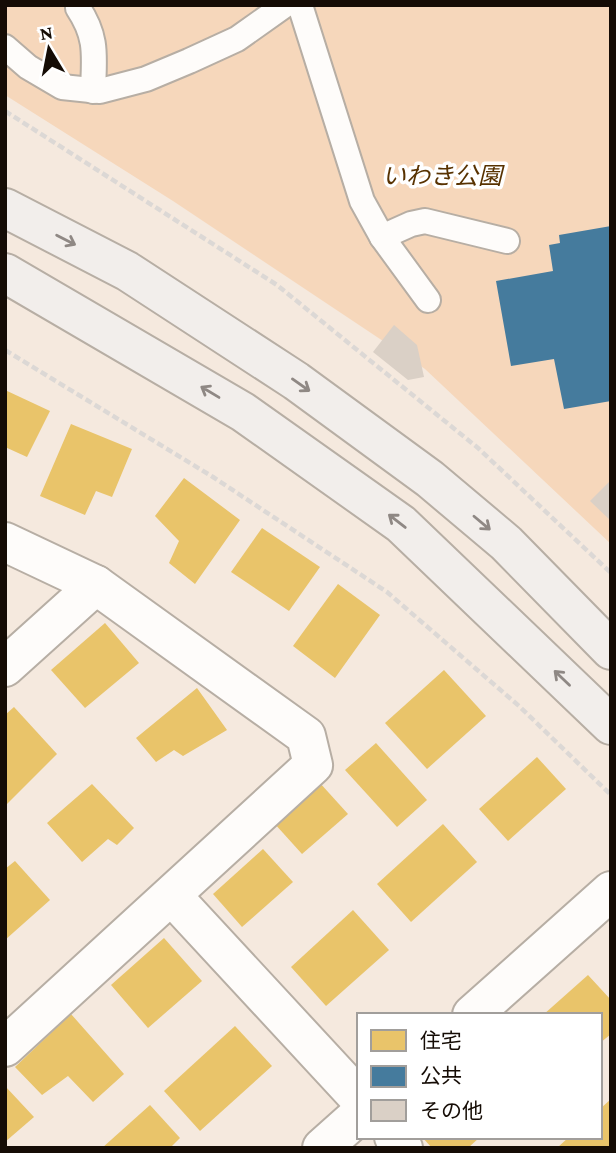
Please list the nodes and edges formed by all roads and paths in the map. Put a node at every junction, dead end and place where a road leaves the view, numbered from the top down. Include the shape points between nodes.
1 (285, 5) edge
2 (300, 5) edge
3 (78, 8) dead end
4 (5, 47) edge
5 (93, 91) junction
6 (5, 111) edge
7 (5, 208) edge
8 (382, 237) junction
9 (507, 241) dead end
10 (5, 273) edge
11 (428, 300) dead end
12 (5, 350) edge
13 (5, 542) edge
14 (611, 573) edge
15 (96, 585) junction
16 (611, 650) edge
17 (5, 667) edge
18 (611, 725) edge
19 (611, 795) edge
20 (611, 891) edge
21 (172, 896) junction
22 (474, 1013) edge
23 (5, 1046) edge
24 (357, 1096) edge
25 (357, 1117) edge
26 (322, 1148) edge

1 - 5 lane via 237,39 189,61 146,79
2 - 8 lane via 362,201
3 - 5 lane via 90,26
4 - 5 lane via 62,87
6 - 14 path via 277,285 478,448
7 -> 16 street via 127,271 386,446 506,543
8 - 9 lane via 425,222
8 - 11 lane
18 -> 10 street via 401,524 243,412
12 - 19 path via 213,477 387,592 510,698
13 - 15 street
15 - 17 street
15 - 21 street via 306,736 313,765
20 - 22 street
21 - 23 street
21 - 24 street
25 - 26 street

